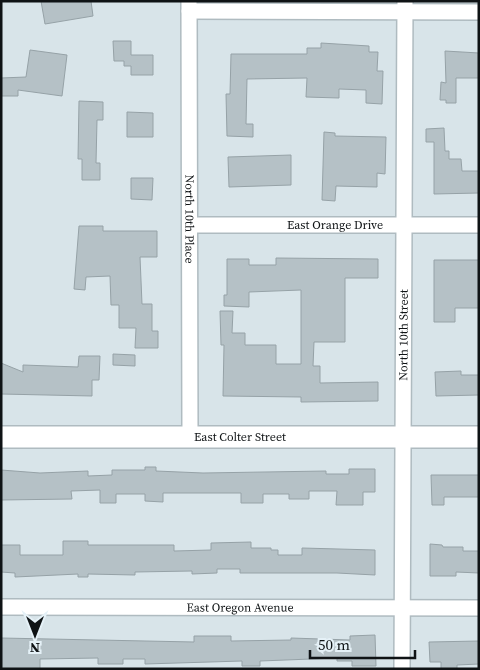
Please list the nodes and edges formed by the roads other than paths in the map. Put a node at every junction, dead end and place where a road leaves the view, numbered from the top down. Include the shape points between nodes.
1 (189, 6) edge
2 (405, 6) edge
3 (479, 12) edge
4 (191, 225) junction
5 (479, 225) edge
6 (404, 226) junction
7 (1, 436) edge
8 (190, 437) junction
9 (402, 437) junction
10 (479, 437) edge
11 (1, 607) edge
12 (402, 608) junction
13 (479, 608) edge
14 (402, 669) edge

1 - 2 street
1 - 4 street, North 10th Place
2 - 3 street
2 - 6 street, North 10th Street
4 - 6 street, East Orange Drive
4 - 8 street, North 10th Place
5 - 6 street, East Orange Drive
6 - 9 street, North 10th Street
7 - 8 street, East Colter Street
8 - 9 street, East Colter Street
9 - 10 street, East Colter Street
9 - 12 street, North 10th Street
11 - 12 street, East Oregon Avenue
12 - 13 street, East Oregon Avenue
12 - 14 street, North 10th Street

